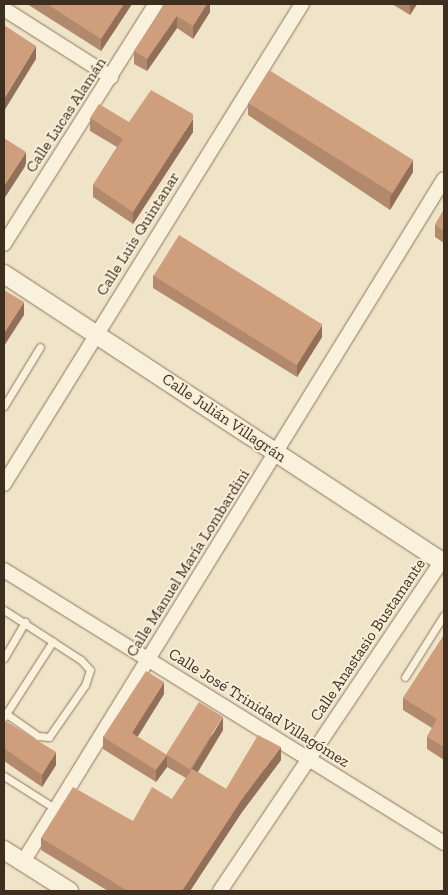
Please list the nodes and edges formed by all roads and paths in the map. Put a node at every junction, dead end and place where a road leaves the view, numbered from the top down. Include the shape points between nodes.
1 (156, 4) edge
2 (302, 4) edge
3 (4, 10) edge
4 (111, 77) junction
5 (444, 179) edge
6 (4, 244) edge
7 (4, 274) edge
8 (97, 333) junction
9 (40, 347) dead end
10 (4, 406) edge
11 (275, 453) junction
12 (4, 484) edge
13 (444, 561) edge
14 (4, 570) edge
15 (4, 610) edge
16 (444, 615) edge
17 (25, 622) junction
18 (53, 641) junction
19 (4, 658) edge
20 (148, 660) junction
21 (405, 677) dead end
22 (5, 716) edge
23 (308, 759) junction
24 (4, 776) edge
25 (56, 809) junction
26 (444, 843) edge
27 (4, 850) edge
28 (24, 862) junction
29 (69, 891) edge
30 (220, 891) edge

1 - 4 street, Calle Lucas Alamán
2 - 8 street, Calle Luis Quintanar
3 - 4 street
4 - 6 street, Calle Lucas Alamán
5 - 11 street, Calle Manuel María Lombardini
7 - 8 street, Calle Julián Villagrán
8 - 11 street, Calle Julián Villagrán
8 - 12 street, Calle Luis Quintanar
9 - 10 lane
11 - 13 street, Calle Julián Villagrán
11 - 20 street, Calle Manuel María Lombardini
13 - 23 street, Calle Anastasio Bustamante
14 - 20 street, Calle José Trinidad Villagómez
15 - 17 lane
16 - 21 lane
17 - 18 lane
17 - 19 lane
18 - 22 lane
18 - 22 lane via 90,670 86,684 58,728 49,737 38,736
20 - 23 street, Calle José Trinidad Villagómez
20 - 25 street, Calle Manuel María Lombardini
23 - 26 street, Calle José Trinidad Villagómez
23 - 30 street, Calle Anastasio Bustamante
24 - 25 lane
25 - 28 street, Calle Manuel María Lombardini
27 - 28 street
28 - 29 street

